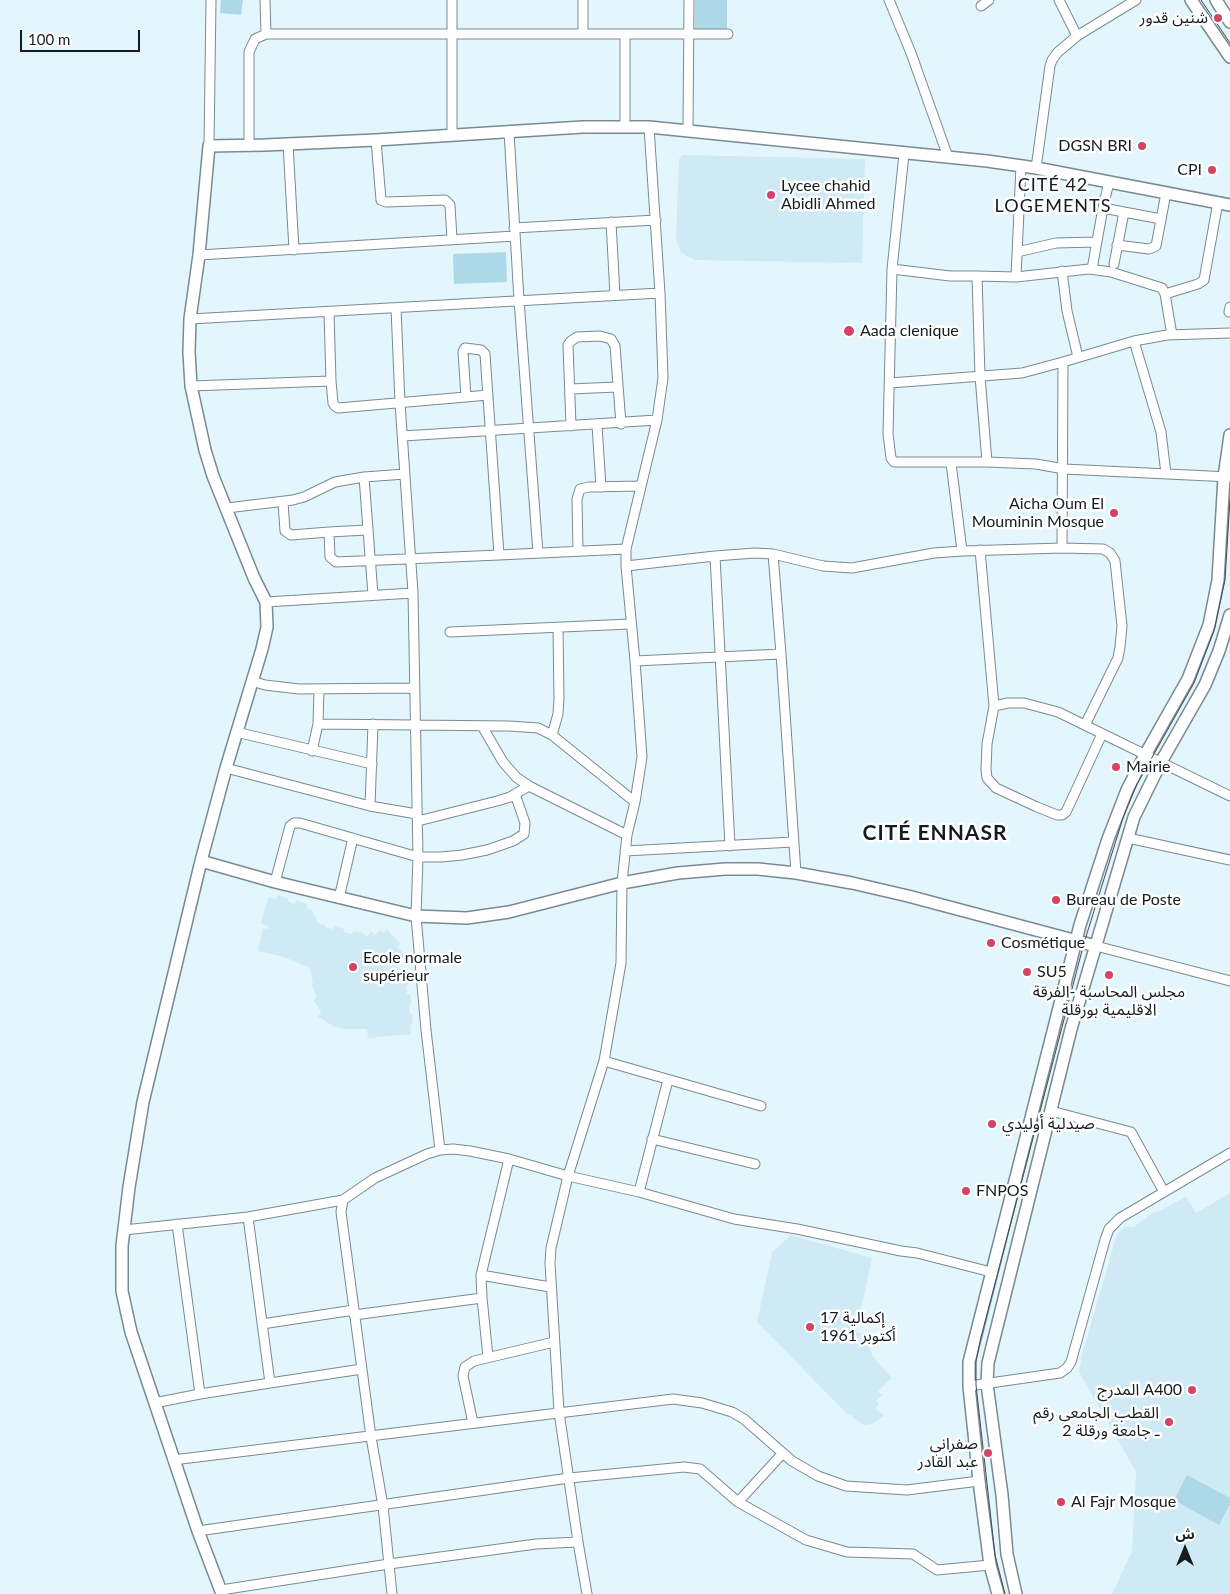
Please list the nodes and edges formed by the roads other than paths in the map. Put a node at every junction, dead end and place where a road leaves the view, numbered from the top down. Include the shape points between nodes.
1 (210, 0) edge
2 (265, 0) edge
3 (452, 0) edge
4 (583, 0) edge
5 (689, 0) edge
6 (889, 0) edge
7 (990, 0) edge
8 (1059, 0) edge
9 (1136, 0) edge
10 (1191, 0) edge
11 (1216, 0) edge
12 (981, 6) dead end
13 (1230, 22) edge
14 (266, 34) junction
15 (583, 34) junction
16 (625, 34) junction
17 (688, 34) junction
18 (728, 34) dead end
19 (452, 35) junction
20 (1077, 36) junction
21 (1230, 57) edge
22 (625, 126) junction
23 (649, 127) junction
24 (688, 130) junction
25 (509, 132) junction
26 (452, 135) junction
27 (376, 140) junction
28 (288, 144) junction
29 (208, 146) junction
30 (249, 146) junction
31 (904, 154) junction
32 (948, 157) junction
33 (1021, 166) junction
34 (1036, 168) junction
35 (1109, 182) junction
36 (1166, 193) junction
37 (1218, 202) junction
38 (1230, 205) edge
39 (1103, 208) junction
40 (1124, 212) junction
41 (1161, 219) junction
42 (656, 220) junction
43 (611, 222) junction
44 (515, 232) junction
45 (452, 239) junction
46 (1096, 242) junction
47 (1117, 244) junction
48 (294, 250) junction
49 (1017, 252) junction
50 (199, 255) junction
51 (1114, 264) dead end
52 (892, 269) junction
53 (1092, 269) junction
54 (1062, 271) junction
55 (977, 276) junction
56 (1016, 277) junction
57 (660, 293) junction
58 (1165, 294) junction
59 (615, 295) junction
60 (519, 300) junction
61 (396, 308) junction
62 (328, 312) junction
63 (190, 319) junction
64 (1230, 333) edge
65 (1172, 335) junction
66 (1134, 341) junction
67 (1078, 357) junction
68 (1063, 362) junction
69 (980, 376) junction
70 (331, 381) junction
71 (890, 383) junction
72 (192, 386) junction
73 (617, 387) junction
74 (570, 389) junction
75 (488, 395) junction
76 (466, 397) junction
77 (400, 403) junction
78 (657, 420) junction
79 (621, 424) junction
80 (597, 425) junction
81 (572, 426) junction
82 (528, 428) junction
83 (489, 430) junction
84 (1230, 435) edge
85 (403, 436) junction
86 (987, 462) junction
87 (951, 463) junction
88 (1064, 469) junction
89 (405, 474) junction
90 (1166, 474) junction
91 (1227, 476) edge
92 (364, 477) junction
93 (641, 486) junction
94 (601, 487) junction
95 (283, 502) junction
96 (227, 508) junction
97 (367, 530) junction
98 (329, 532) junction
99 (1062, 548) junction
100 (626, 549) junction
101 (980, 550) junction
102 (578, 551) junction
103 (962, 551) junction
104 (538, 552) junction
105 (773, 554) junction
106 (498, 555) junction
107 (715, 556) junction
108 (411, 560) junction
109 (370, 562) junction
110 (626, 566) junction
111 (413, 593) junction
112 (372, 595) junction
113 (266, 602) junction
114 (1230, 615) edge
115 (630, 624) junction
116 (558, 628) junction
117 (450, 632) dead end
118 (781, 654) junction
119 (719, 657) junction
120 (635, 661) junction
121 (252, 680) junction
122 (414, 688) junction
123 (319, 690) junction
124 (994, 706) junction
125 (318, 724) junction
126 (373, 724) junction
127 (415, 724) junction
128 (1085, 725) junction
129 (482, 726) junction
130 (236, 732) junction
131 (1102, 734) junction
132 (552, 735) junction
133 (312, 751) junction
134 (1144, 755) junction
135 (1161, 762) junction
136 (372, 764) junction
137 (226, 768) junction
138 (529, 786) junction
139 (515, 794) junction
140 (1230, 796) edge
141 (636, 802) junction
142 (370, 806) junction
143 (418, 817) junction
144 (627, 835) junction
145 (353, 838) junction
146 (1128, 838) junction
147 (793, 842) junction
148 (730, 846) junction
149 (625, 851) junction
150 (418, 856) junction
151 (1230, 860) edge
152 (201, 861) junction
153 (796, 873) junction
154 (274, 882) junction
155 (622, 883) junction
156 (340, 898) junction
157 (416, 916) junction
158 (1076, 941) junction
159 (1096, 946) junction
160 (1230, 981) edge
161 (604, 1061) junction
162 (668, 1080) junction
163 (761, 1106) dead end
164 (1051, 1111) junction
165 (652, 1139) junction
166 (440, 1150) junction
167 (1230, 1153) edge
168 (509, 1159) junction
169 (755, 1164) dead end
170 (568, 1176) junction
171 (639, 1192) junction
172 (1164, 1192) junction
173 (343, 1200) junction
174 (248, 1217) junction
175 (177, 1224) junction
176 (124, 1230) junction
177 (991, 1272) junction
178 (482, 1275) junction
179 (550, 1287) junction
180 (482, 1298) junction
181 (354, 1313) junction
182 (262, 1324) junction
183 (554, 1342) junction
184 (488, 1358) junction
185 (362, 1369) junction
186 (270, 1383) junction
187 (988, 1384) junction
188 (969, 1386) junction
189 (200, 1394) junction
190 (154, 1403) junction
191 (559, 1412) junction
192 (473, 1423) junction
193 (371, 1437) junction
194 (783, 1453) junction
195 (173, 1460) junction
196 (569, 1478) junction
197 (979, 1481) junction
198 (738, 1502) junction
199 (383, 1506) junction
200 (198, 1531) junction
201 (578, 1542) junction
202 (389, 1564) junction
203 (990, 1565) junction
204 (221, 1592) edge
205 (392, 1594) edge
206 (587, 1594) edge
207 (998, 1594) edge
208 (1016, 1594) edge

1 - 29 street
2 - 14 street
3 - 19 street
4 - 15 street
5 - 17 street
6 - 32 street
7 - 12 street
8 - 20 street
9 - 20 street
10 - 21 street
11 - 13 street
14 - 19 street
14 - 30 street via 255,39 249,52
15 - 16 street
15 - 19 street
16 - 17 street
16 - 22 street
17 - 18 street
17 - 24 street
19 - 26 street
20 - 34 street via 1058,52 1050,66
22 - 23 street
22 - 25 street
23 - 24 street
23 - 42 street
24 - 31 street
25 - 26 street
25 - 44 street
26 - 27 street
27 - 28 street
27 - 45 street via 381,200 445,200 450,205
28 - 30 street
28 - 48 street
29 - 30 street
29 - 50 street
31 - 32 street
31 - 52 street
32 - 33 street
33 - 34 street
33 - 49 street
34 - 35 street
35 - 36 street
35 - 39 street
36 - 37 street
36 - 41 street
37 - 38 street
37 - 58 street via 1204,280
39 - 40 street
39 - 46 street
40 - 41 street
40 - 47 street
41 - 47 street via 1154,248
42 - 43 street
42 - 57 street
43 - 44 street
43 - 59 street
44 - 45 street
44 - 60 street
45 - 48 street
46 - 49 street via 1056,243
46 - 53 street
47 - 51 street
48 - 50 street
49 - 56 street
50 - 63 street
52 - 55 street
52 - 71 street
53 - 54 street
53 - 58 street via 1161,288
54 - 56 street
54 - 67 street
55 - 56 street
55 - 69 street
57 - 59 street
57 - 78 street via 664,363
58 - 65 street
59 - 60 street
60 - 61 street
60 - 82 street
61 - 62 street
61 - 77 street
62 - 63 street
62 - 70 street
63 - 72 street
64 - 65 street
65 - 66 street
66 - 67 street
66 - 90 street via 1161,432
67 - 68 street
68 - 69 street via 1030,372
68 - 88 street
69 - 71 street
69 - 86 street
70 - 72 street
70 - 77 street via 333,403 338,408
71 - 87 street via 888,434 892,460
72 - 96 street via 205,450
73 - 74 street
73 - 74 street via 614,342 609,337 600,336 578,337 569,343
73 - 79 street
74 - 81 street
75 - 76 street
75 - 76 street via 484,352 465,348
75 - 83 street
76 - 77 street
77 - 85 street
78 - 79 street
78 - 93 street
79 - 80 street
80 - 81 street
80 - 94 street
81 - 82 street
82 - 83 street
82 - 104 street
83 - 85 street
83 - 106 street
84 - 91 street
85 - 89 street
86 - 87 street
86 - 88 street
87 - 103 street
88 - 90 street
88 - 99 street
89 - 92 street
89 - 108 street
90 - 91 street
91 - 134 street via 1218,580 1208,625 1188,679
92 - 95 street via 335,482 304,497
92 - 97 street
93 - 94 street
93 - 100 street
94 - 102 street via 584,488 577,494
95 - 96 street
95 - 98 street via 284,526 288,534
96 - 113 street
97 - 98 street
97 - 109 street
98 - 109 street via 332,560
99 - 101 street
99 - 128 street via 1103,549 1115,561 1122,626 1118,658
100 - 102 street
100 - 110 street
101 - 103 street
101 - 124 street
102 - 104 street
103 - 105 street via 852,568 822,566
104 - 106 street
105 - 107 street
105 - 118 street
106 - 108 street
107 - 110 street
107 - 119 street
108 - 109 street
108 - 111 street
109 - 112 street
110 - 115 street
111 - 112 street
111 - 122 street
112 - 113 street
113 - 121 street via 267,627
114 - 135 street via 1205,685
115 - 116 street
115 - 120 street
116 - 117 street
116 - 132 street via 559,699
118 - 119 street
118 - 147 street
119 - 120 street
119 - 148 street
120 - 141 street via 642,757
121 - 123 street via 280,687
121 - 130 street
122 - 123 street
122 - 127 street
123 - 125 street
124 - 128 street via 1033,704
124 - 131 street via 987,744 987,778 996,788 1057,815 1066,812
125 - 126 street
125 - 133 street
126 - 127 street
126 - 136 street
127 - 129 street
127 - 143 street
128 - 131 street
129 - 132 street via 538,728
129 - 138 street via 503,762
130 - 133 street
130 - 137 street
131 - 134 street
132 - 141 street
133 - 136 street
134 - 135 street
134 - 158 street via 1108,838
135 - 140 street
135 - 146 street via 1138,806
136 - 142 street
137 - 142 street
137 - 152 street
138 - 139 street
138 - 144 street
139 - 143 street via 497,802
139 - 150 street via 526,826 521,837 487,850 462,855
141 - 144 street
142 - 143 street
143 - 150 street
144 - 149 street
145 - 150 street
145 - 154 street via 294,823 290,826
145 - 156 street
146 - 151 street
146 - 159 street
147 - 148 street
147 - 153 street
148 - 149 street
149 - 155 street
150 - 157 street
152 - 154 street
152 - 176 street via 143,1102
153 - 155 street via 758,869 703,870
153 - 158 street via 908,896
154 - 156 street
155 - 157 street via 509,912 467,918
155 - 161 street via 621,963
156 - 157 street
157 - 166 street
158 - 159 street
158 - 177 street
159 - 160 street
159 - 164 street
161 - 162 street
161 - 170 street
162 - 163 street
162 - 165 street
164 - 172 street via 1131,1132
164 - 187 street via 988,1363
165 - 169 street
165 - 171 street
166 - 168 street via 470,1151
166 - 173 street via 375,1178
167 - 172 street
168 - 170 street
168 - 178 street
170 - 171 street
170 - 179 street via 551,1248
171 - 177 street via 734,1219 917,1253
172 - 187 street via 1120,1218 1109,1229 1067,1368 1060,1373
173 - 174 street
173 - 181 street via 341,1212
174 - 175 street
174 - 182 street
175 - 176 street
175 - 189 street
176 - 190 street via 122,1291 130,1332
177 - 188 street via 969,1362
178 - 179 street
178 - 180 street
179 - 183 street
180 - 181 street
180 - 184 street
181 - 182 street
181 - 185 street
182 - 186 street
183 - 184 street
183 - 191 street
184 - 192 street via 465,1367 463,1376
185 - 186 street
185 - 193 street
186 - 189 street
187 - 188 street
187 - 208 street via 1007,1554
188 - 197 street
189 - 190 street
190 - 195 street
191 - 192 street
191 - 194 street via 658,1400 686,1400 718,1407 744,1419
191 - 196 street
192 - 193 street
193 - 195 street
193 - 199 street
194 - 197 street via 818,1476 846,1486 907,1490
194 - 198 street
195 - 200 street
196 - 198 street via 700,1468
196 - 199 street
196 - 201 street
197 - 203 street
198 - 203 street via 806,1540 847,1552 912,1554 937,1570
199 - 200 street
199 - 202 street
200 - 204 street
201 - 202 street via 536,1544
201 - 206 street
202 - 204 street
202 - 205 street
203 - 207 street

